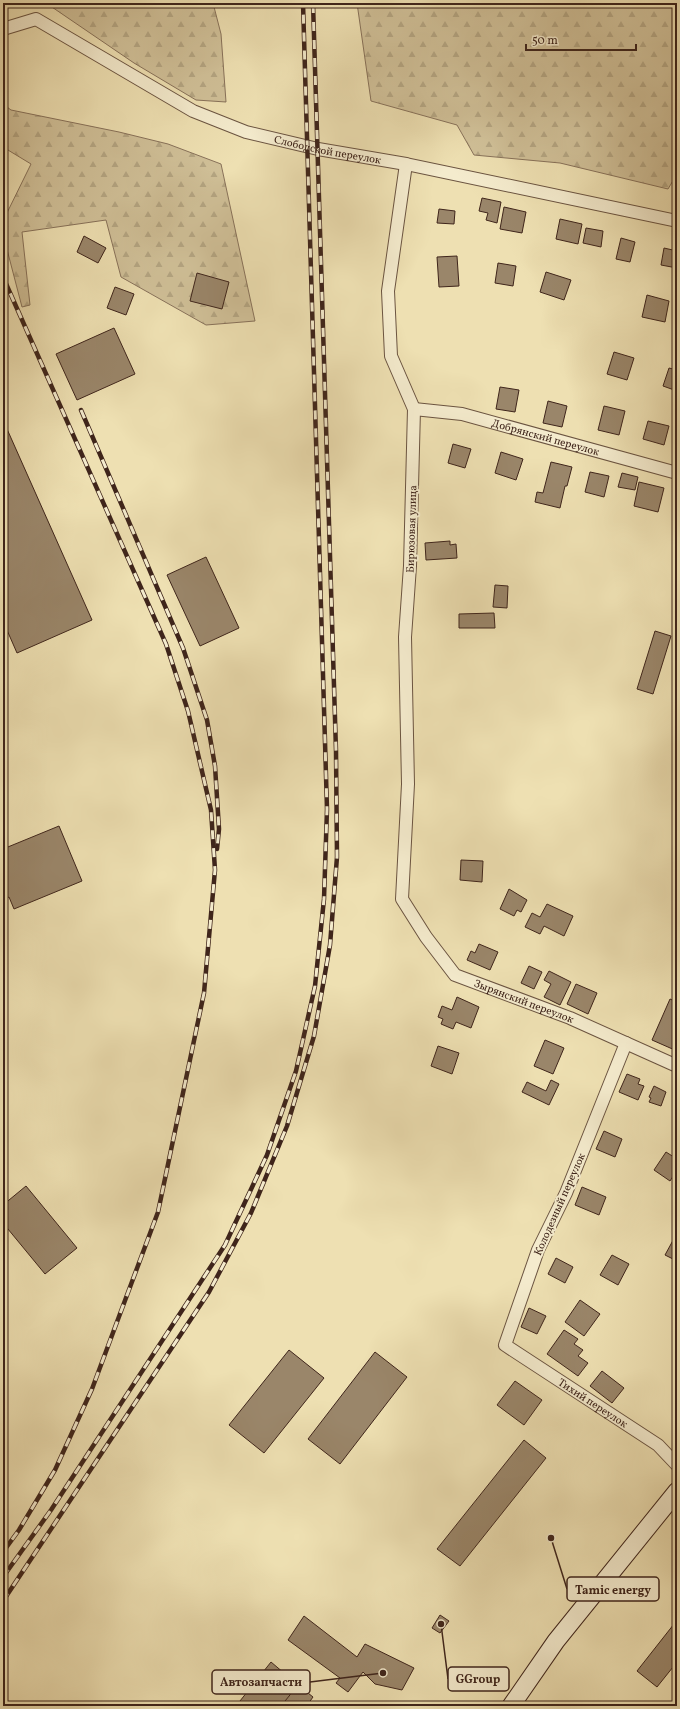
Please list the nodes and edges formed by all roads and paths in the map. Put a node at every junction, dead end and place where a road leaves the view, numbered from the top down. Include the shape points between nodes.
1 (3, 29) edge
2 (406, 164) junction
3 (677, 220) edge
4 (414, 409) junction
5 (677, 473) edge
6 (402, 899) joint
7 (626, 1043) junction
8 (677, 1066) edge
9 (505, 1345) joint
10 (677, 1465) edge
11 (677, 1491) edge
12 (511, 1706) edge

1 - 2 street, Слободской переулок via 36,19 193,111 246,132 318,149
2 - 3 street, Слободской переулок
2 - 4 street, Бирюзовая улица via 388,291 391,356
4 - 5 street, Добрянский переулок via 462,414
4 - 6 street, Бирюзовая улица via 410,566 405,637 408,784
6 - 7 street, Зырянский переулок via 426,938 455,975 570,1018
7 - 8 street, Зырянский переулок
7 - 9 street, Колодезный переулок via 566,1193 538,1250
9 - 10 street, Тихий переулок via 658,1445
11 - 12 main road via 556,1641

